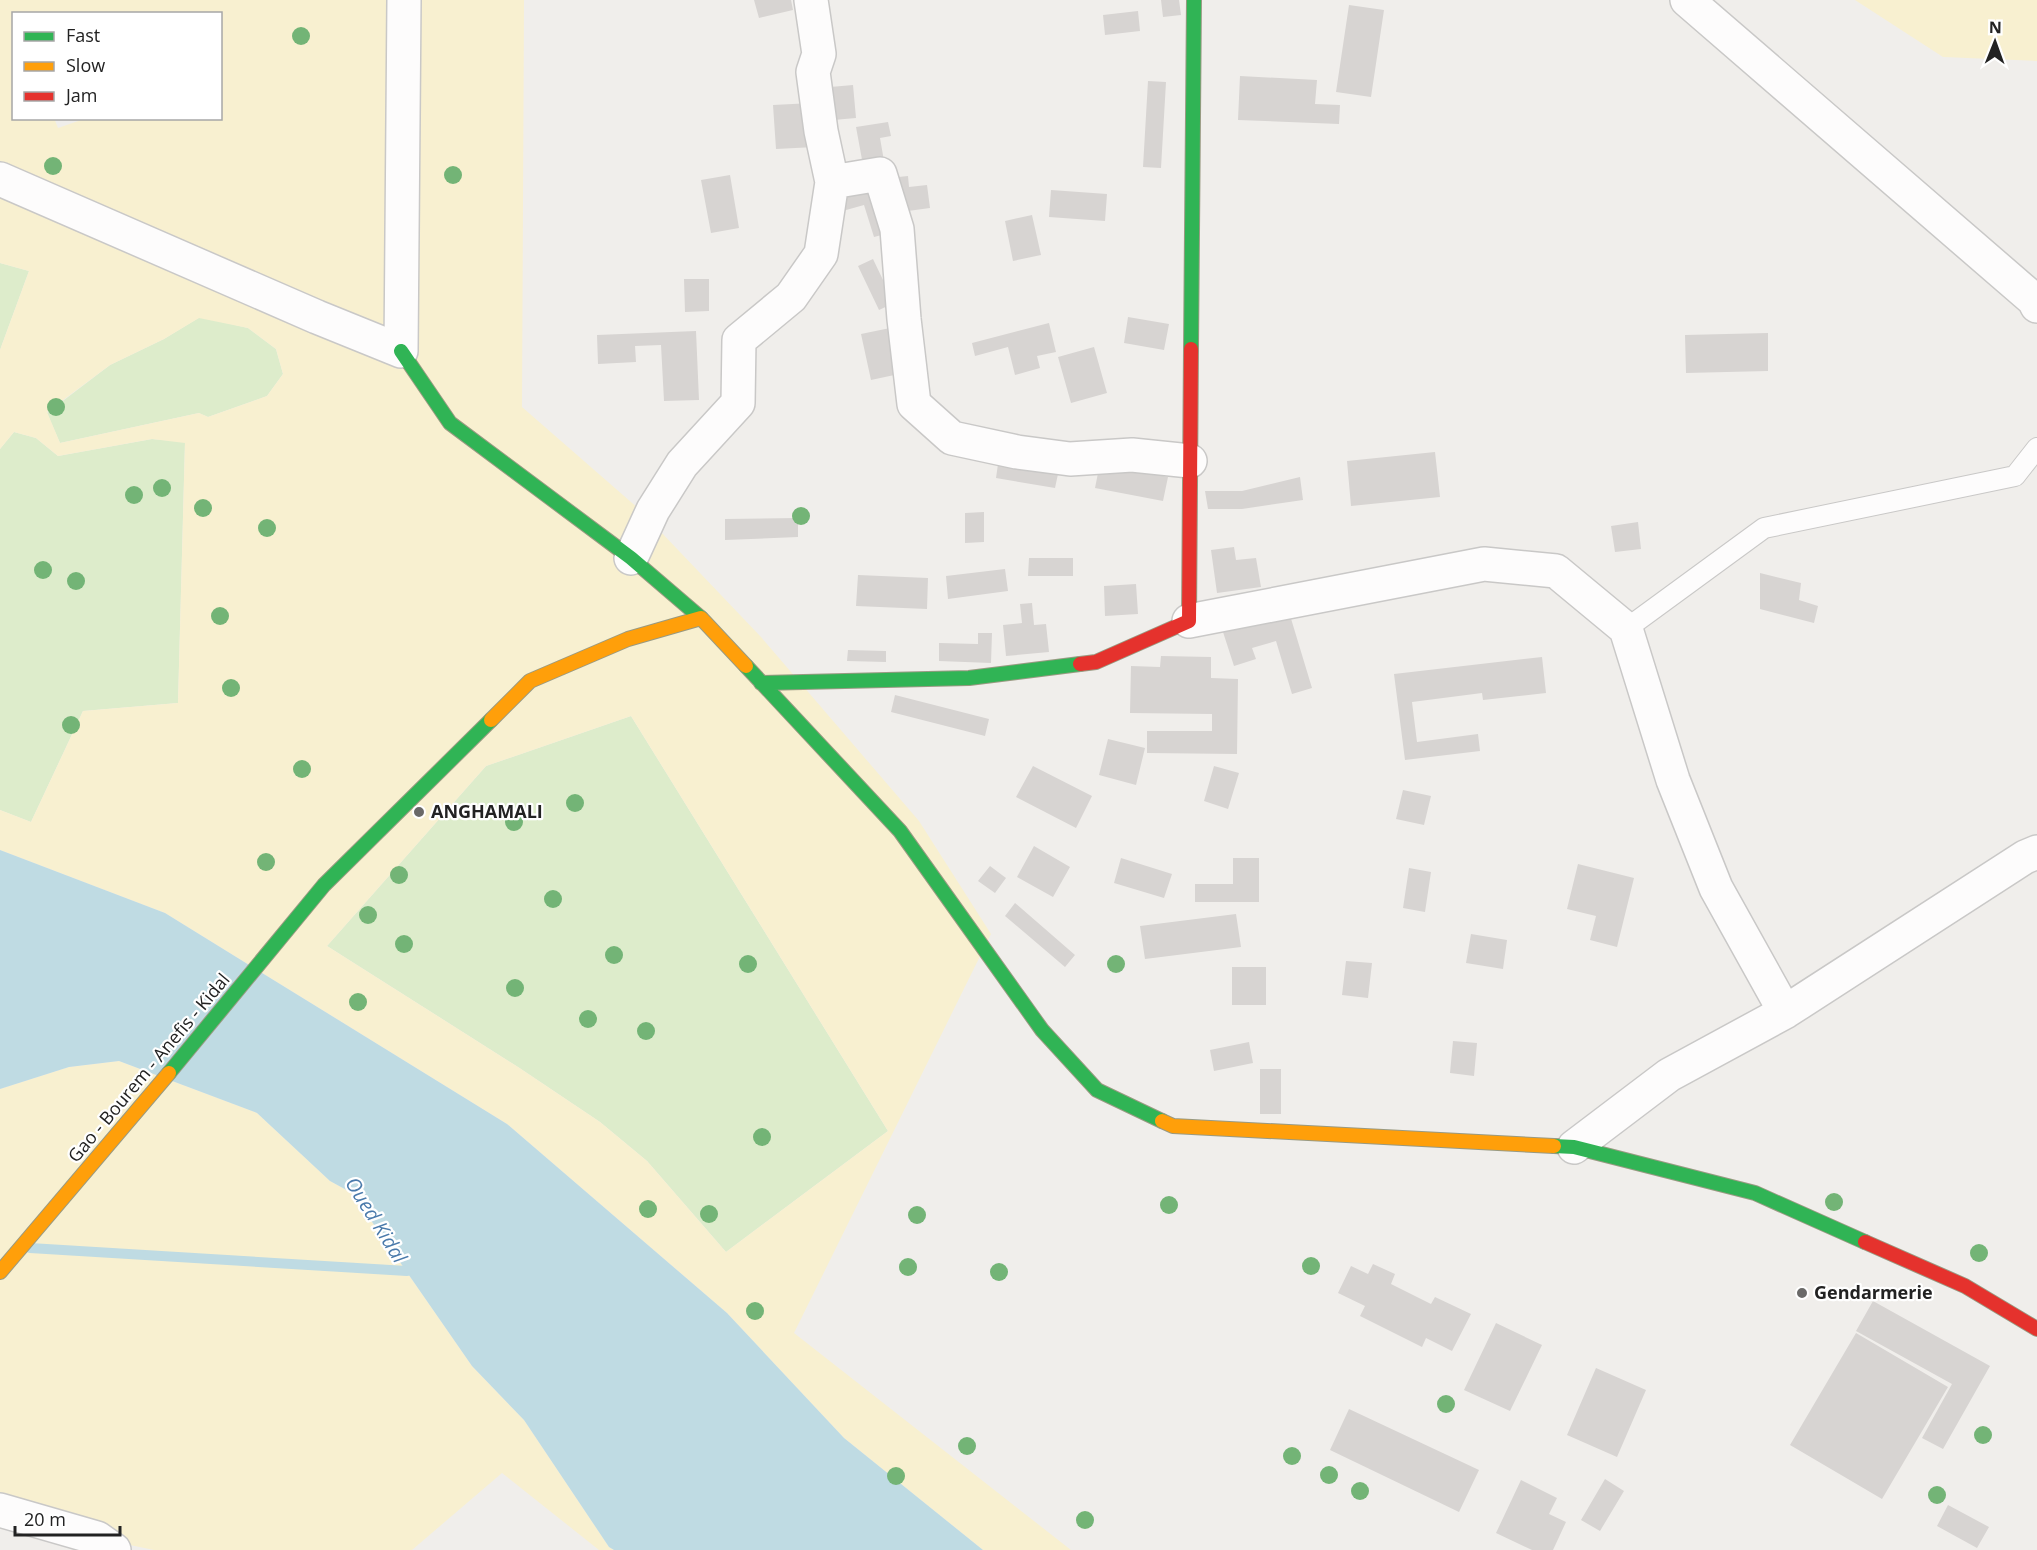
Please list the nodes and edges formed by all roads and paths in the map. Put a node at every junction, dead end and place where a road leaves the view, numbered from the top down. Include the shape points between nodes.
1 (404, 0) edge
2 (812, 0) edge
3 (1194, 0) edge
4 (1687, 0) edge
5 (0, 179) edge
6 (832, 182) junction
7 (2037, 306) edge
8 (401, 351) junction
9 (2037, 448) edge
10 (1190, 461) junction
11 (631, 558) junction
12 (701, 618) junction
13 (1189, 621) junction
14 (1626, 629) junction
15 (761, 683) junction
16 (2037, 852) edge
17 (1785, 1012) junction
18 (1575, 1148) junction
19 (0, 1272) edge
20 (2037, 1329) edge
21 (0, 1510) edge
22 (114, 1550) edge

1 - 8 street
2 - 6 street via 819,54 813,72
3 - 10 main road
4 - 7 street
5 - 8 street
6 - 10 street via 880,174 897,229 914,404 952,438 1070,459 1132,455
6 - 11 street via 821,254 791,297 739,340 738,403 682,464
8 - 11 main road via 450,423
9 - 14 lane via 2015,476 1764,528
10 - 13 main road
11 - 12 main road
12 - 15 main road
12 - 19 main road, Gao - Bourem - Anefis - Kidal via 628,639 530,681 324,885
13 - 14 street via 1484,564 1556,572
13 - 15 main road via 1096,662 969,678
14 - 17 street via 1672,780 1716,888
15 - 18 main road via 900,831 1042,1030 1097,1090 1173,1126
16 - 17 street
17 - 18 street via 1668,1075
18 - 20 main road via 1755,1193 1965,1286
21 - 22 street via 97,1538

